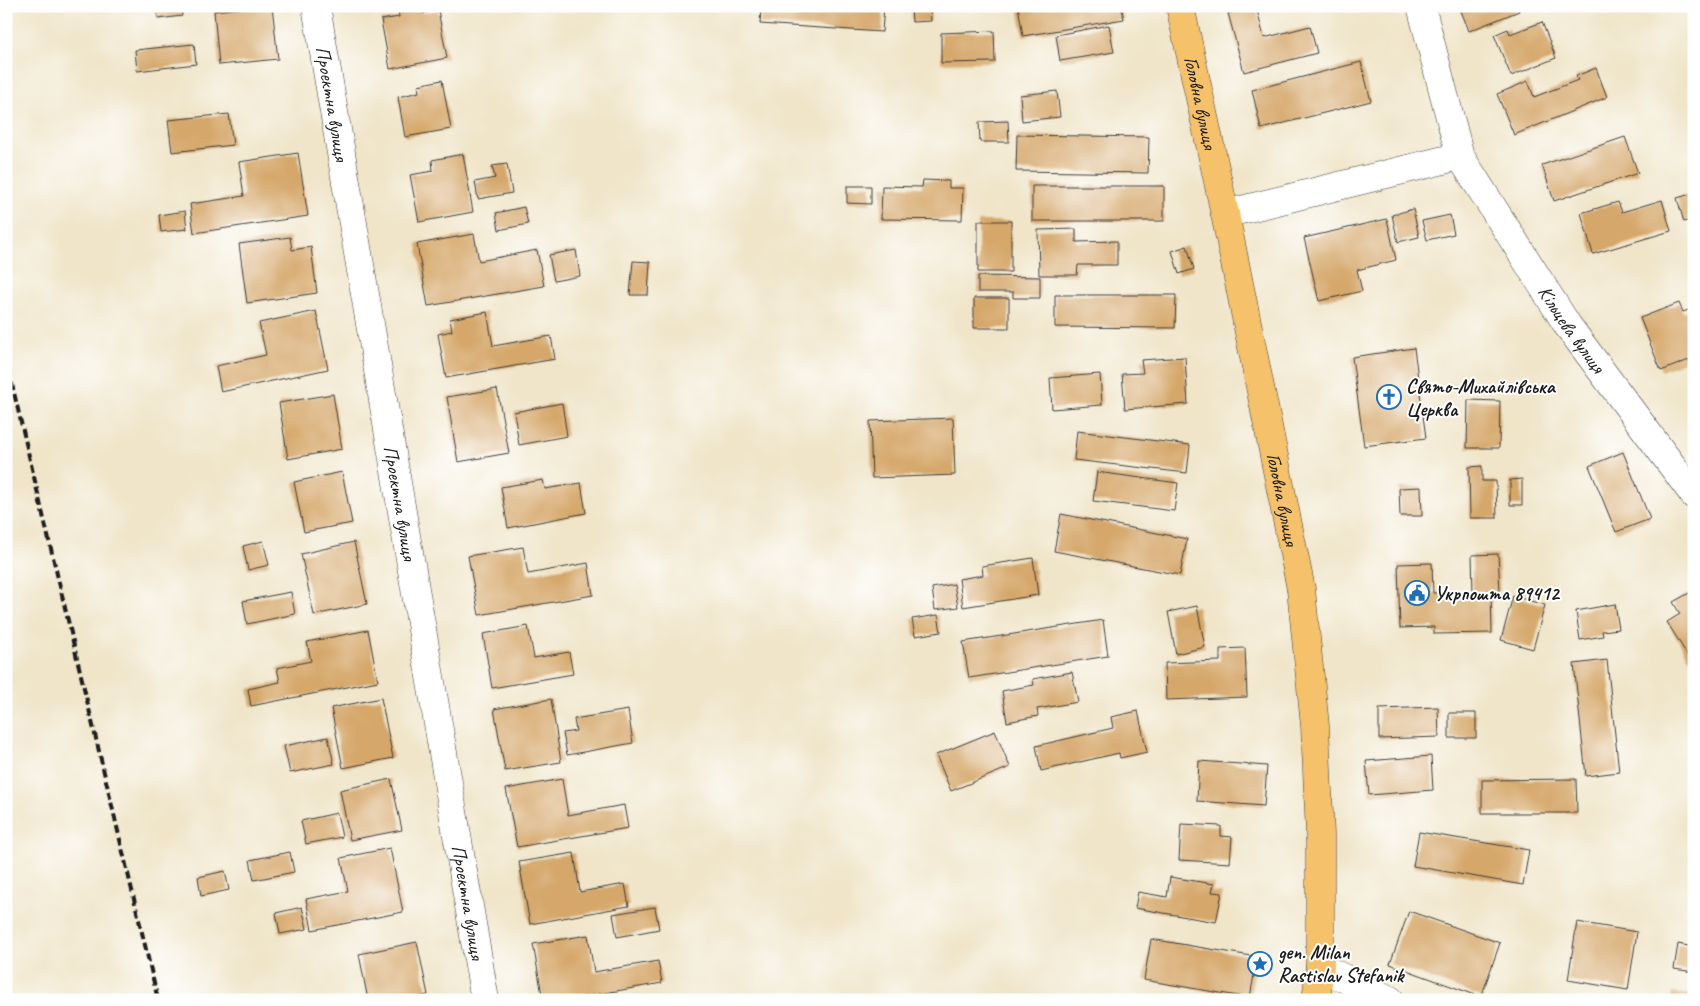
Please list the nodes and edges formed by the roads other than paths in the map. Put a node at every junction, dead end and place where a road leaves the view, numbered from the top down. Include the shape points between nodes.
1 (316, 6) edge
2 (1180, 6) edge
3 (1421, 6) edge
4 (1460, 156) junction
5 (1225, 214) junction
6 (1694, 495) edge
7 (1320, 967) junction
8 (484, 1000) edge
9 (1316, 1000) edge
10 (1390, 1000) edge

1 - 8 street, Проектна вулиця
2 - 5 main road, Головна вулиця
3 - 4 street, Кільцева вулиця
4 - 5 street
4 - 6 street, Кільцева вулиця via 1568,326
5 - 7 main road, Головна вулиця via 1300,589 1315,726 1320,835
7 - 9 main road, Головна вулиця
7 - 10 street

